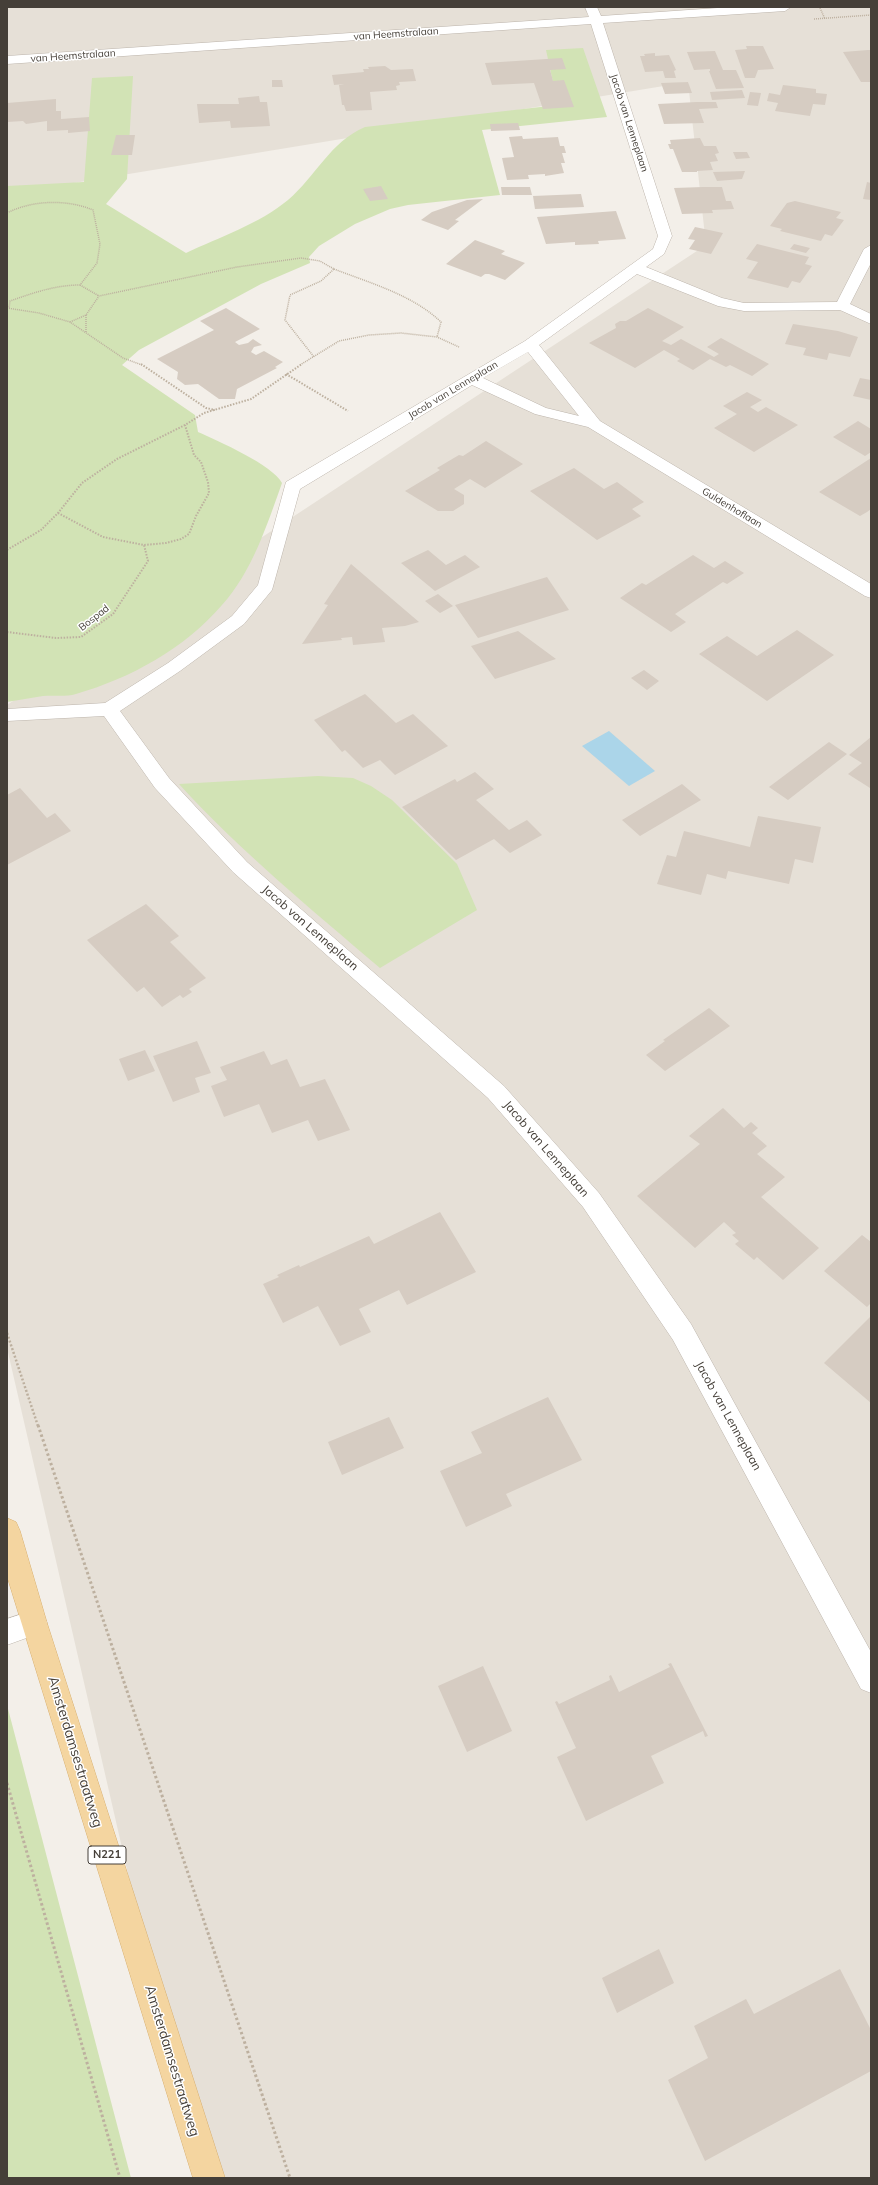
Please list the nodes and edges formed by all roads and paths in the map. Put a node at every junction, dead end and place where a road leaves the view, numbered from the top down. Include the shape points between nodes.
1 (785, 7) edge
2 (819, 7) edge
3 (593, 14) edge
4 (825, 18) dead end
5 (7, 60) edge
6 (7, 213) edge
7 (871, 249) edge
8 (636, 268) junction
9 (334, 269) junction
10 (80, 285) junction
11 (98, 296) junction
12 (8, 301) edge
13 (842, 306) junction
14 (8, 308) edge
15 (86, 315) junction
16 (871, 320) edge
17 (70, 322) junction
18 (86, 333) junction
19 (437, 337) junction
20 (530, 344) junction
21 (465, 350) dead end
22 (314, 357) dead end
23 (286, 374) junction
24 (472, 379) junction
25 (217, 410) junction
26 (349, 412) dead end
27 (594, 424) junction
28 (185, 425) junction
29 (58, 513) junction
30 (144, 545) junction
31 (7, 550) edge
32 (871, 592) edge
33 (7, 632) edge
34 (109, 709) junction
35 (7, 715) edge
36 (7, 1333) edge
37 (7, 1531) edge
38 (34, 1623) junction
39 (7, 1632) edge
40 (871, 1679) edge
41 (7, 1783) edge
42 (120, 2178) edge
43 (209, 2178) edge
44 (290, 2178) edge

1 - 3 street, van Heemstralaan
2 - 4 path
3 - 5 street, van Heemstralaan
3 - 8 street, Jacob van Lenneplaan via 665,236 659,251
6 - 10 path via 33,205 85,205 93,210 100,244 97,263
7 - 13 street
8 - 13 street via 718,302 744,307
8 - 20 street, Jacob van Lenneplaan
9 - 11 path via 320,261 301,258 238,267
9 - 19 path via 391,292 436,315 442,322
9 - 22 path via 321,281 290,295 285,320
10 - 11 path
10 - 12 path via 56,287
11 - 15 path
12 - 14 path
13 - 16 street
14 - 17 path
15 - 17 path
15 - 18 path
17 - 18 path
18 - 25 path via 123,358 138,362 206,408
19 - 21 path
19 - 23 path via 401,333 369,335 339,341
20 - 24 street, Jacob van Lenneplaan
20 - 27 street, Guldenhoflaan
23 - 25 path via 251,399
23 - 26 path
24 - 27 street, Guldenhoflaan via 541,411
24 - 34 street, Jacob van Lenneplaan via 292,486 266,586 238,620 174,667
25 - 28 path
27 - 32 street, Guldenhoflaan
28 - 29 path via 117,459 82,483
28 - 30 path via 194,455 204,469 209,493 189,534 166,543
29 - 30 path via 103,537
29 - 31 path via 41,530
30 - 33 path, Bospad via 148,560 113,614 81,637 56,638
34 - 35 street, Jacob van Lenneplaan
34 - 40 street, Jacob van Lenneplaan via 162,783 240,867 496,1092 591,1200 682,1332
36 - 44 path
37 - 38 main road, Amsterdamsestraatweg / N221
38 - 39 street
38 - 43 main road, Amsterdamsestraatweg / N221
41 - 42 path

